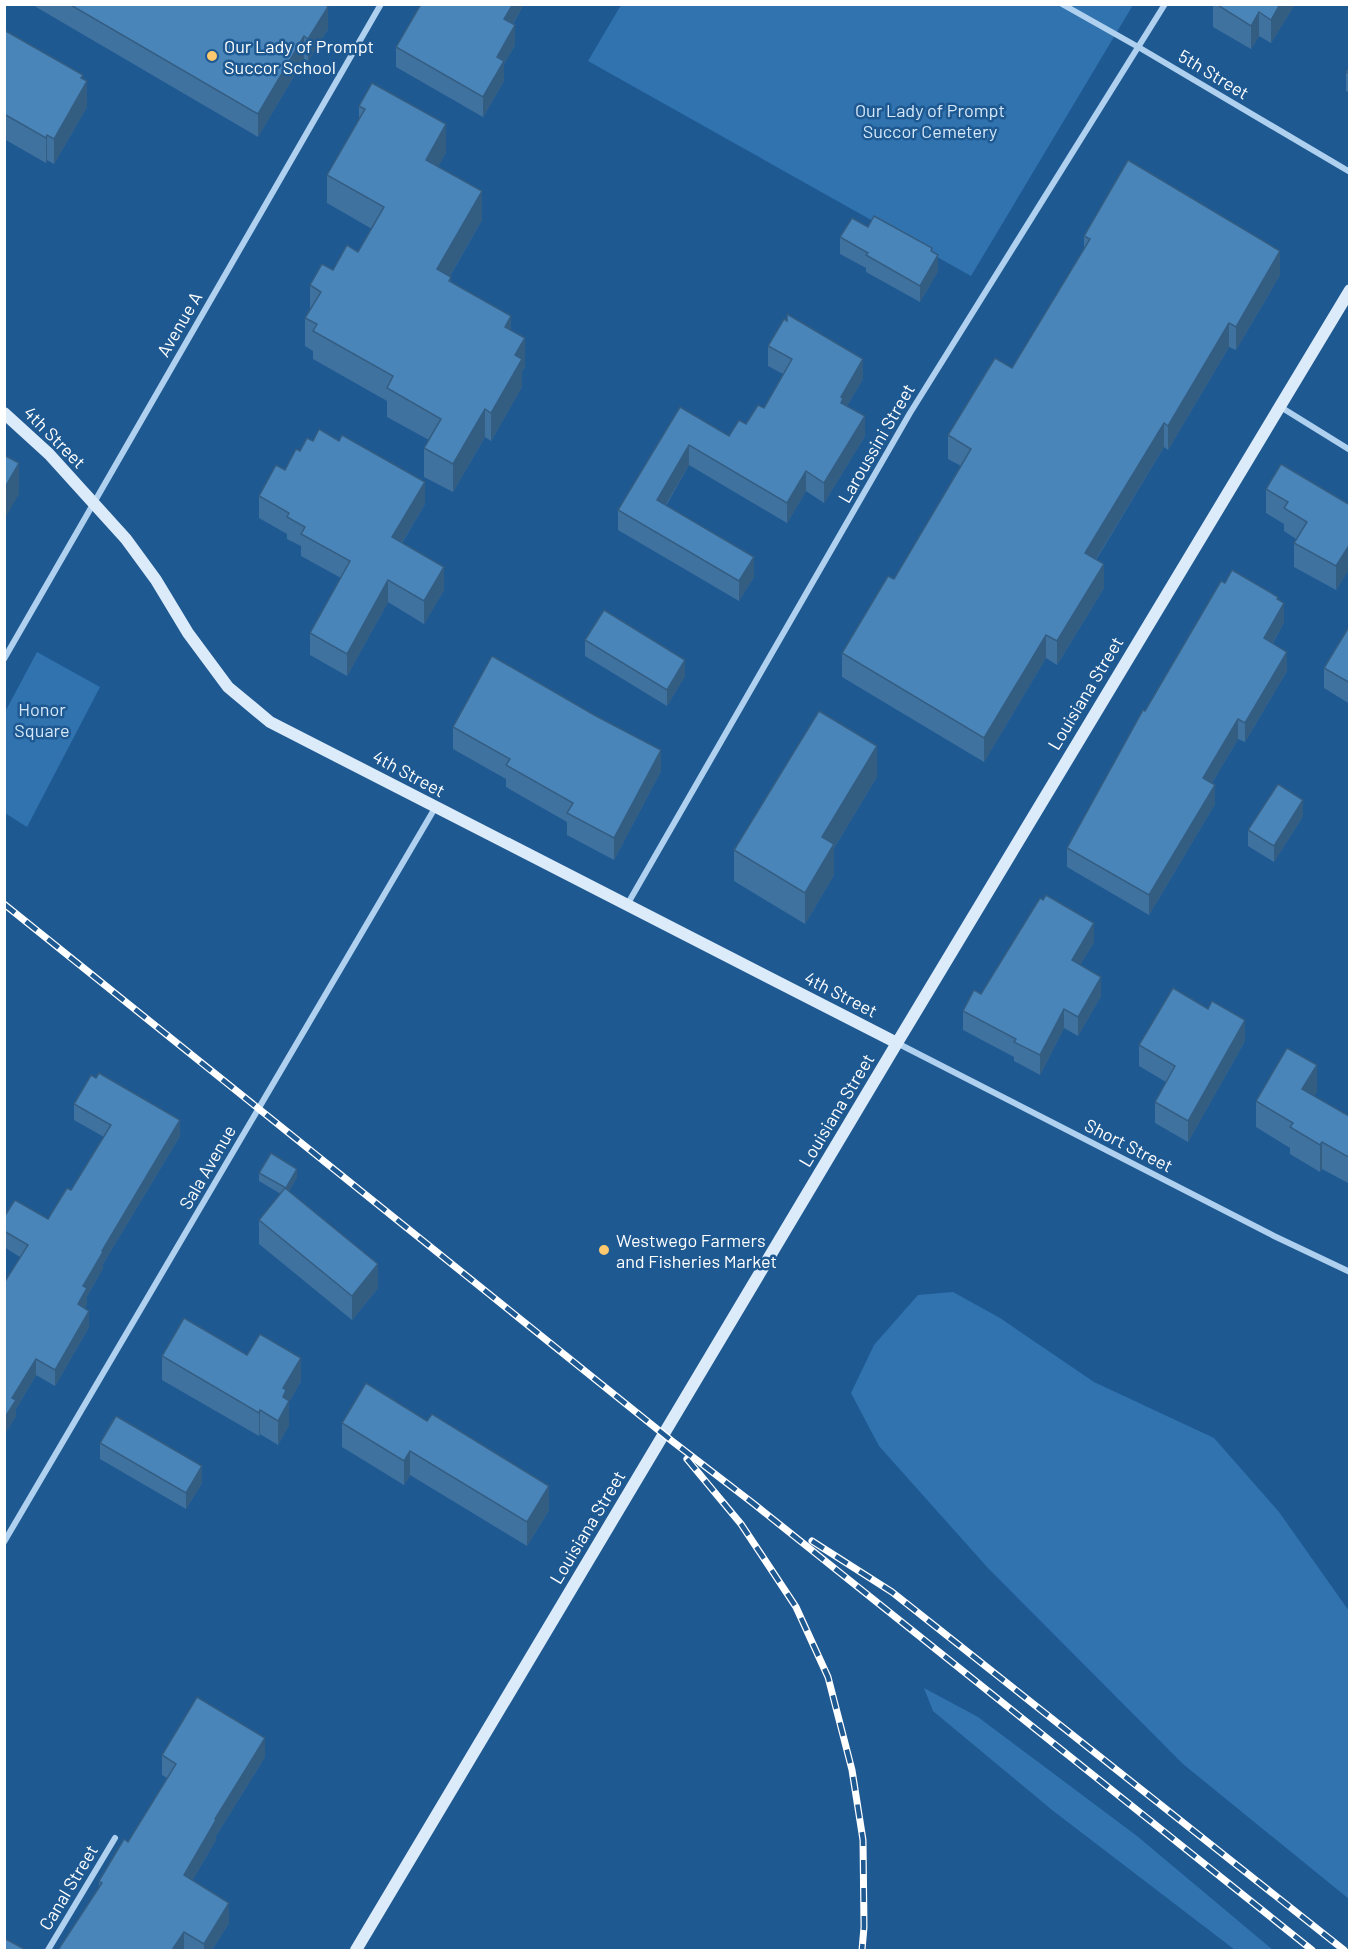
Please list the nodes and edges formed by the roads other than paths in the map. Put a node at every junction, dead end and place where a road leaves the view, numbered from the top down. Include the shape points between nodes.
1 (381, 4) edge
2 (1062, 4) edge
3 (1165, 4) edge
4 (1140, 48) junction
5 (1350, 172) edge
6 (1350, 290) edge
7 (1279, 406) junction
8 (4, 413) edge
9 (1350, 450) edge
10 (93, 503) junction
11 (4, 659) edge
12 (435, 808) junction
13 (627, 906) junction
14 (897, 1042) junction
15 (1350, 1272) edge
16 (4, 1542) edge
17 (115, 1838) dead end
18 (48, 1950) edge
19 (356, 1950) edge

1 - 10 street, Avenue A
2 - 4 street, 5th Street
3 - 4 street, Laroussini Street
4 - 5 street, 5th Street
4 - 13 street, Laroussini Street via 910,413
6 - 7 main road, Louisiana Street
7 - 9 street
7 - 14 main road, Louisiana Street
8 - 10 main road, 4th Street via 50,454
10 - 11 street, Avenue A
10 - 12 main road, 4th Street via 132,547 228,687 270,722
12 - 13 main road, 4th Street
12 - 16 street, Sala Avenue
13 - 14 main road, 4th Street
14 - 15 street, Short Street
14 - 19 main road, Louisiana Street
17 - 18 street, Canal Street

